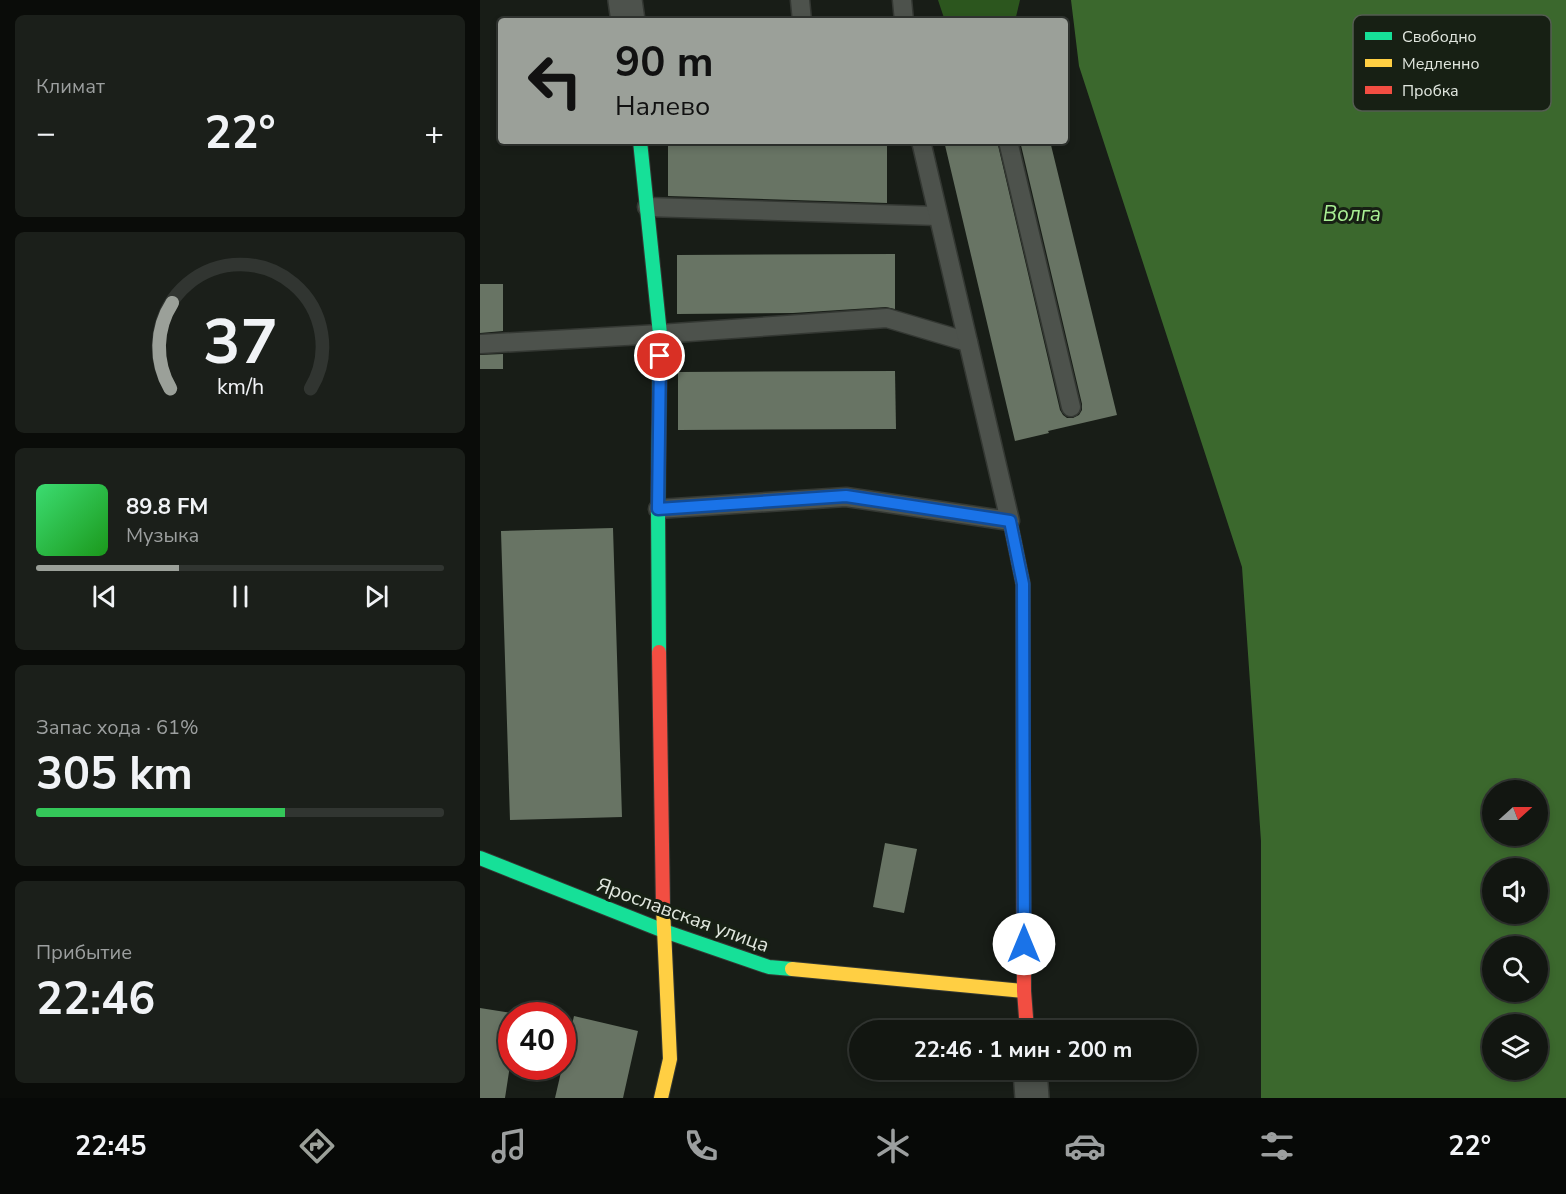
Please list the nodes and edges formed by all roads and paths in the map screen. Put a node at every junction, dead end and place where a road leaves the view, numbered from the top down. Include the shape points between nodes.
1 (626, 0) edge
2 (800, 0) edge
3 (902, 0) edge
4 (628, 18) edge
5 (802, 18) edge
6 (904, 18) edge
7 (640, 144) edge
8 (922, 144) edge
9 (1009, 144) edge
10 (647, 207) junction
11 (938, 216) junction
12 (660, 334) junction
13 (968, 342) junction
14 (480, 344) edge
15 (1071, 407) dead end
16 (658, 509) junction
17 (1010, 521) junction
18 (480, 858) edge
19 (664, 932) junction
20 (1024, 992) junction
21 (1026, 1020) edge
22 (1031, 1080) edge
23 (661, 1098) edge
24 (1032, 1098) edge

1 - 4 street
2 - 5 lane
3 - 6 lane
7 - 10 street
8 - 11 lane
9 - 15 lane
10 - 11 lane
10 - 12 street
11 - 13 lane
12 - 13 lane via 887,318
12 - 14 lane
12 - 16 street
13 - 17 lane
16 - 17 lane via 846,496
16 - 19 street
17 - 20 street via 1023,584
18 - 19 street, Ярославская улица
19 - 20 street, Ярославская улица via 769,967
19 - 23 street via 670,1059
20 - 21 street
22 - 24 street

